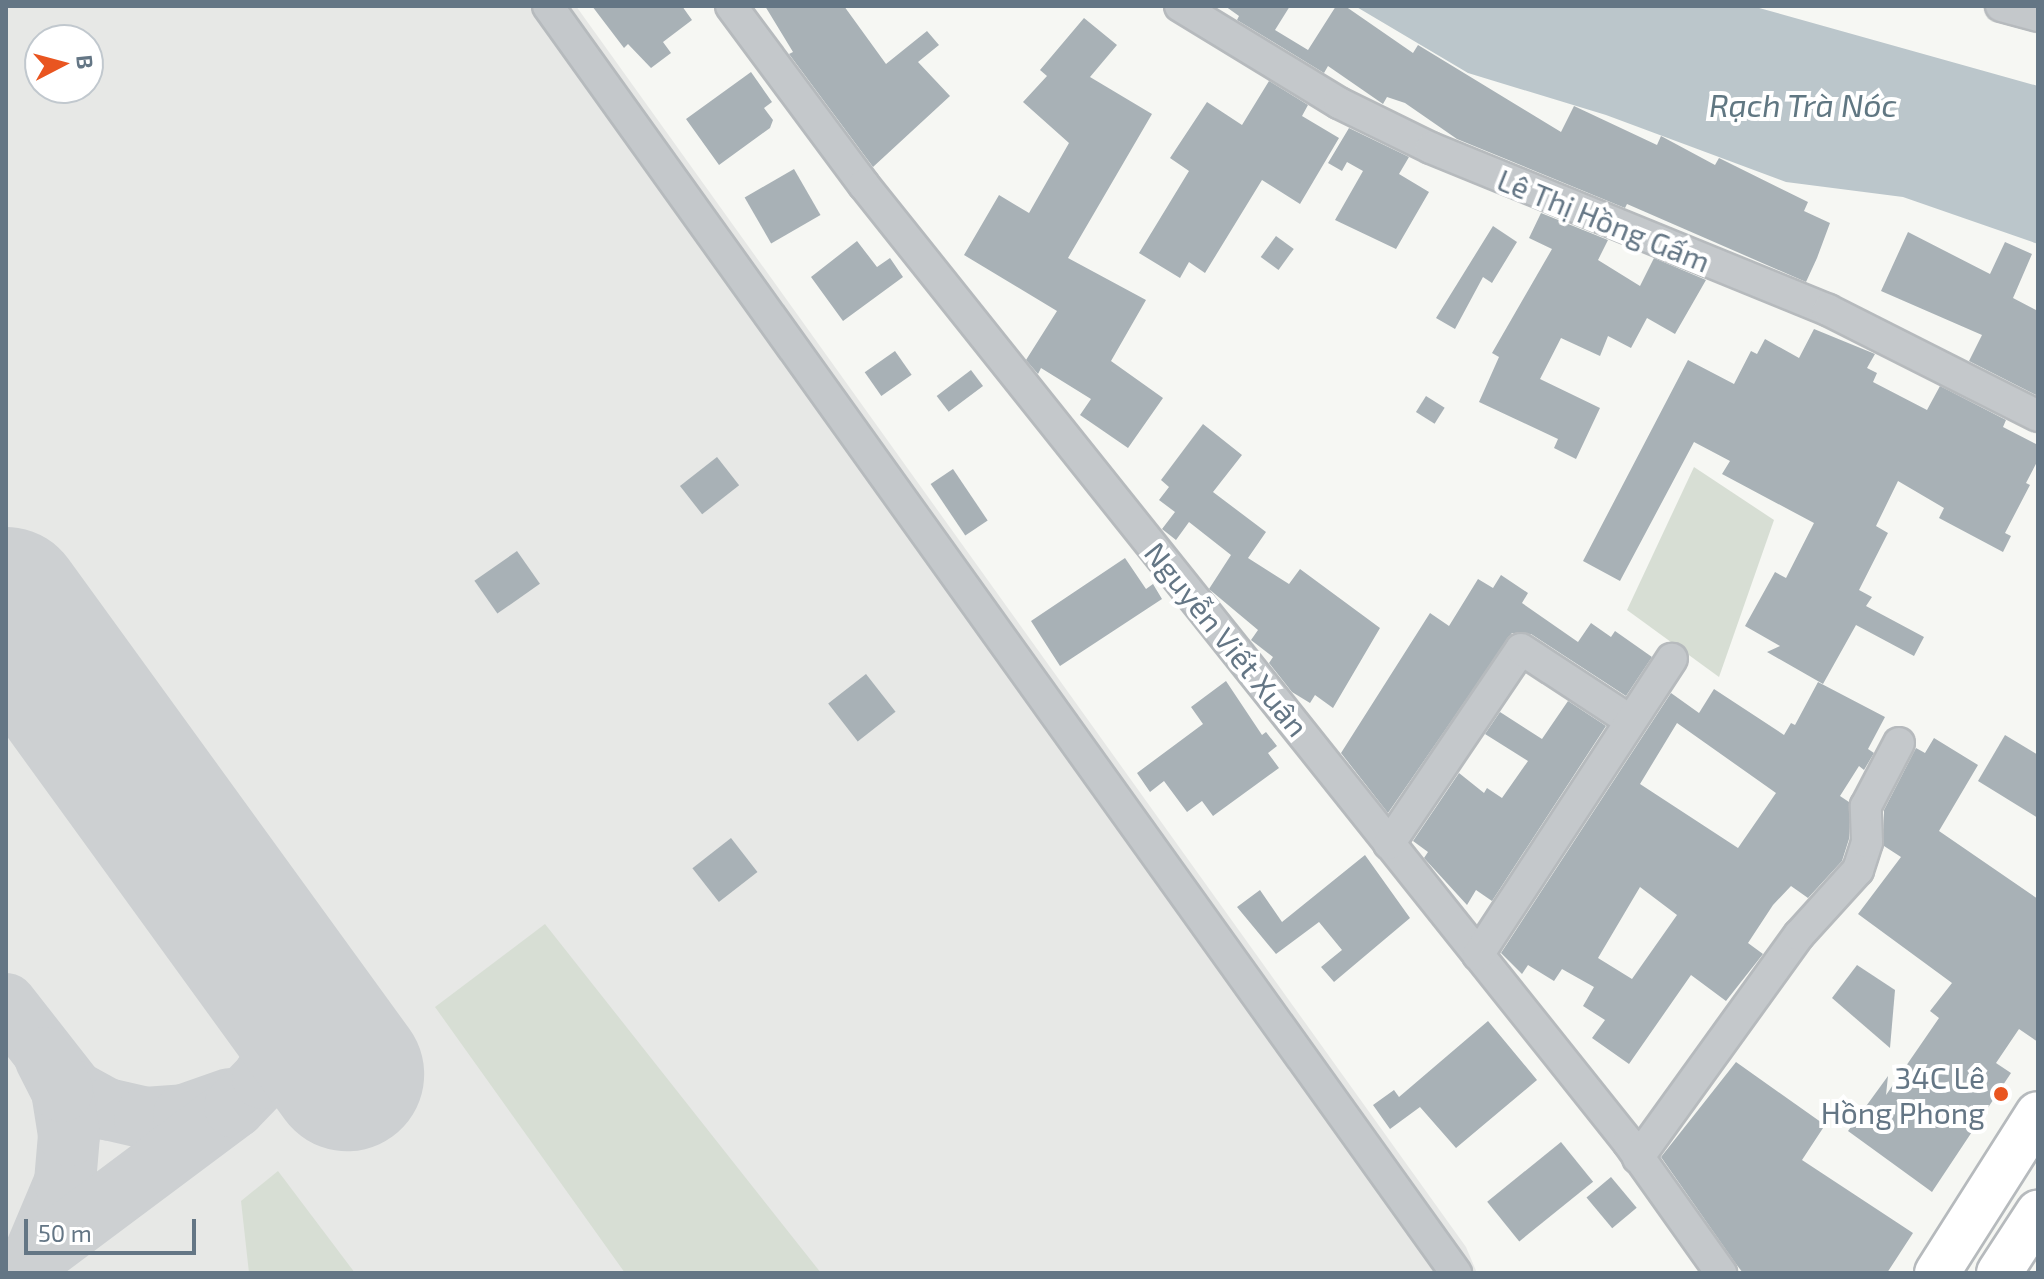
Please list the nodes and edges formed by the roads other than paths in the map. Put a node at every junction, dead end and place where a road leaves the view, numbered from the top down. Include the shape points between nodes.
1 (548, 6) edge
2 (731, 6) edge
3 (1180, 6) edge
4 (2001, 6) edge
5 (2038, 16) edge
6 (2038, 416) edge
7 (1672, 659) dead end
8 (1631, 721) junction
9 (1899, 743) dead end
10 (1389, 844) junction
11 (1478, 955) junction
12 (2038, 1114) edge
13 (1638, 1158) junction
14 (1981, 1204) junction
15 (2034, 1228) edge
16 (1456, 1273) edge
17 (1721, 1273) edge
18 (1937, 1273) edge
19 (1999, 1273) edge

1 - 16 street
2 - 10 street, Nguyễn Viết Xuân via 864,185
3 - 6 street, Lê Thị Hồng Gấm via 1327,96 1431,148 1828,310
4 - 5 street
7 - 8 street
8 - 10 street via 1521,649
8 - 11 street
9 - 13 street via 1866,806 1867,842 1858,870 1799,935
10 - 11 street, Nguyễn Viết Xuân
11 - 13 street, Nguyễn Viết Xuân
12 - 14 highway
13 - 17 street, Nguyễn Viết Xuân
14 - 15 street
14 - 18 highway
15 - 19 highway

